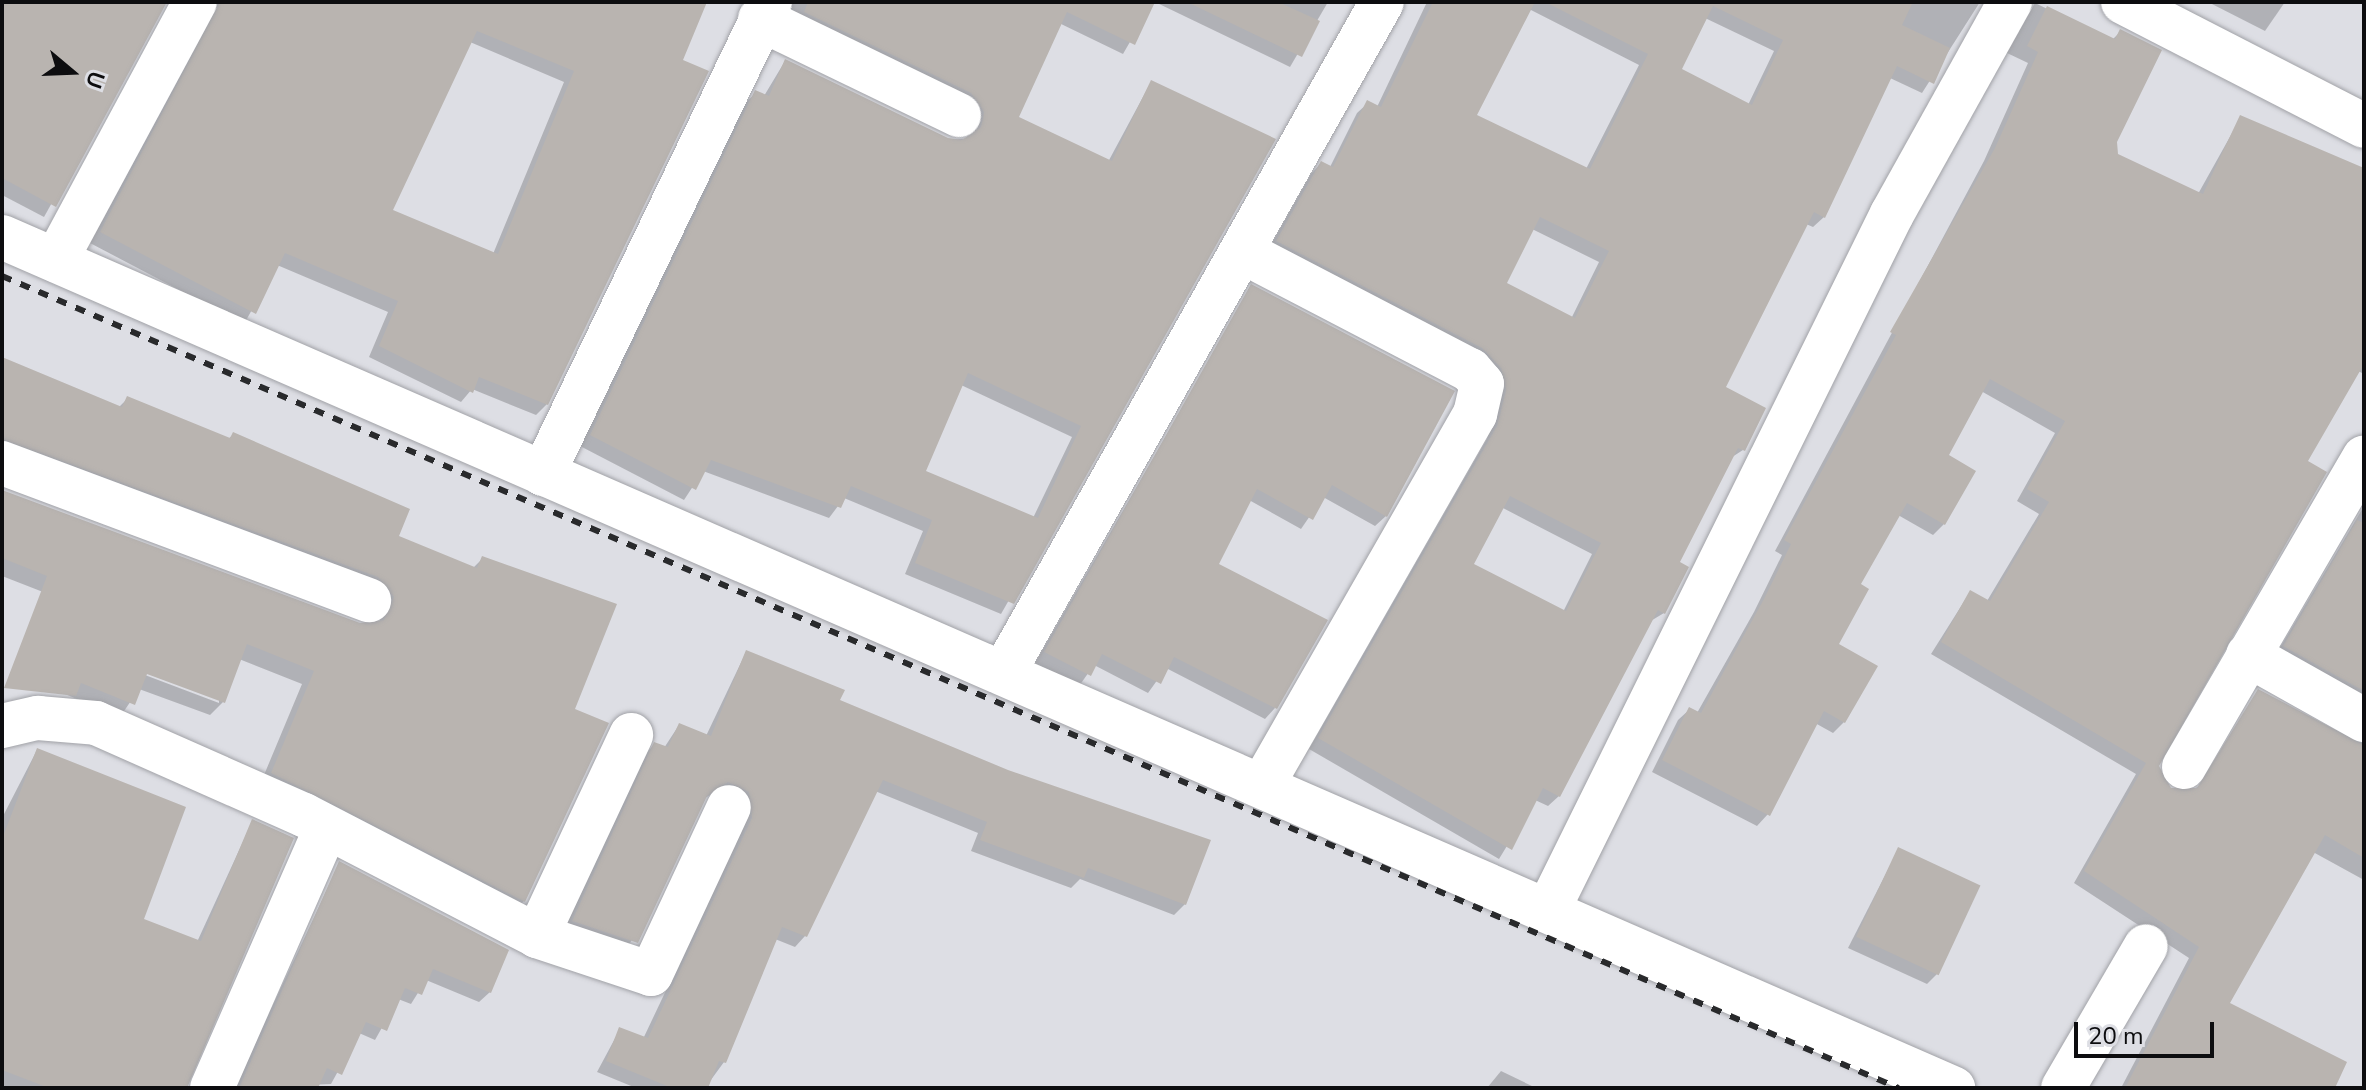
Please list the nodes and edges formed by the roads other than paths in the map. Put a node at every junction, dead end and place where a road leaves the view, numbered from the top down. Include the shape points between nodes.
1 (195, 2) edge
2 (1382, 2) edge
3 (2010, 2) edge
4 (2123, 2) edge
5 (765, 10) edge
6 (959, 115) dead end
7 (2364, 126) edge
8 (2, 237) edge
9 (1243, 252) junction
10 (56, 260) junction
11 (2364, 458) edge
12 (2, 463) edge
13 (543, 474) junction
14 (369, 600) dead end
15 (2248, 655) junction
16 (1004, 672) junction
17 (2364, 720) edge
18 (2, 726) edge
19 (631, 735) dead end
20 (2184, 767) dead end
21 (1264, 782) junction
22 (729, 807) dead end
23 (326, 828) junction
24 (1549, 908) junction
25 (537, 936) junction
26 (2146, 946) dead end
27 (212, 1088) edge
28 (1953, 1088) edge
29 (2063, 1088) edge

1 - 10 street
2 - 9 street
3 - 24 street via 1892,214
4 - 7 street
5 - 6 street
5 - 13 street
8 - 10 street
9 - 16 street
9 - 21 street via 1470,370 1482,384 1475,414
10 - 13 street
11 - 15 street
12 - 14 street
13 - 16 street
15 - 17 street
15 - 20 street
16 - 21 street
18 - 23 street via 38,718 96,723
19 - 25 street
21 - 24 street
22 - 25 street via 651,974
23 - 25 street
23 - 27 street
24 - 28 street
26 - 29 street

